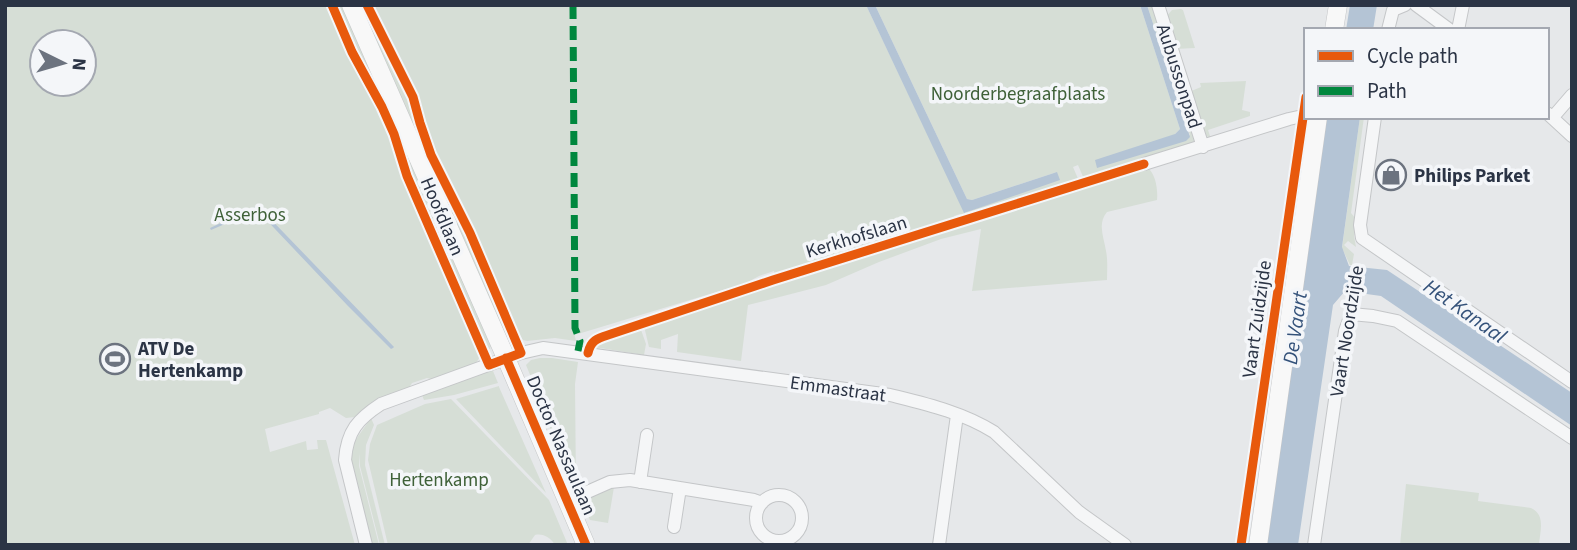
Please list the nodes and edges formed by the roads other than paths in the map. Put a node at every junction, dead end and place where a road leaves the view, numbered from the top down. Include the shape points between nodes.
1 (351, 5) edge
2 (1158, 5) edge
3 (1338, 5) edge
4 (1405, 5) edge
5 (1416, 5) edge
6 (1463, 5) edge
7 (1334, 28) edge
8 (1388, 28) edge
9 (1447, 28) edge
10 (1458, 28) edge
11 (1572, 95) edge
12 (1550, 115) edge
13 (1304, 117) edge
14 (1318, 119) edge
15 (1375, 119) edge
16 (1572, 136) edge
17 (1203, 147) junction
18 (1144, 164) dead end
19 (506, 358) junction
20 (1572, 382) edge
21 (957, 415) junction
22 (648, 435) dead end
23 (1572, 438) edge
24 (640, 482) junction
25 (680, 488) junction
26 (567, 501) junction
27 (762, 503) dead end
28 (674, 527) dead end
29 (366, 545) edge
30 (586, 545) edge
31 (939, 545) edge
32 (1125, 545) edge
33 (1258, 545) edge
34 (1314, 545) edge

1 - 19 street, Hoofdlaan
2 - 17 street, Aubussonpad
3 - 7 street
4 - 8 street via 1393,10
5 - 9 street
6 - 10 street
11 - 12 street
12 - 16 street
13 - 17 street
14 - 33 street, Vaart Zuidzijde
15 - 20 street, Vaart Noordzijde via 1362,238
17 - 18 street
19 - 21 street, Emmastraat via 543,348 578,351 890,396
19 - 26 street, Doctor Nassaulaan
19 - 29 street via 381,404 353,428 345,460
21 - 31 street
21 - 32 street, Emmastraat via 994,432 1079,512
22 - 24 street
23 - 34 street, Vaart Noordzijde via 1397,321 1351,314
24 - 25 street
24 - 26 street via 610,482
25 - 27 street
25 - 28 street
26 - 30 street, Doctor Nassaulaan

